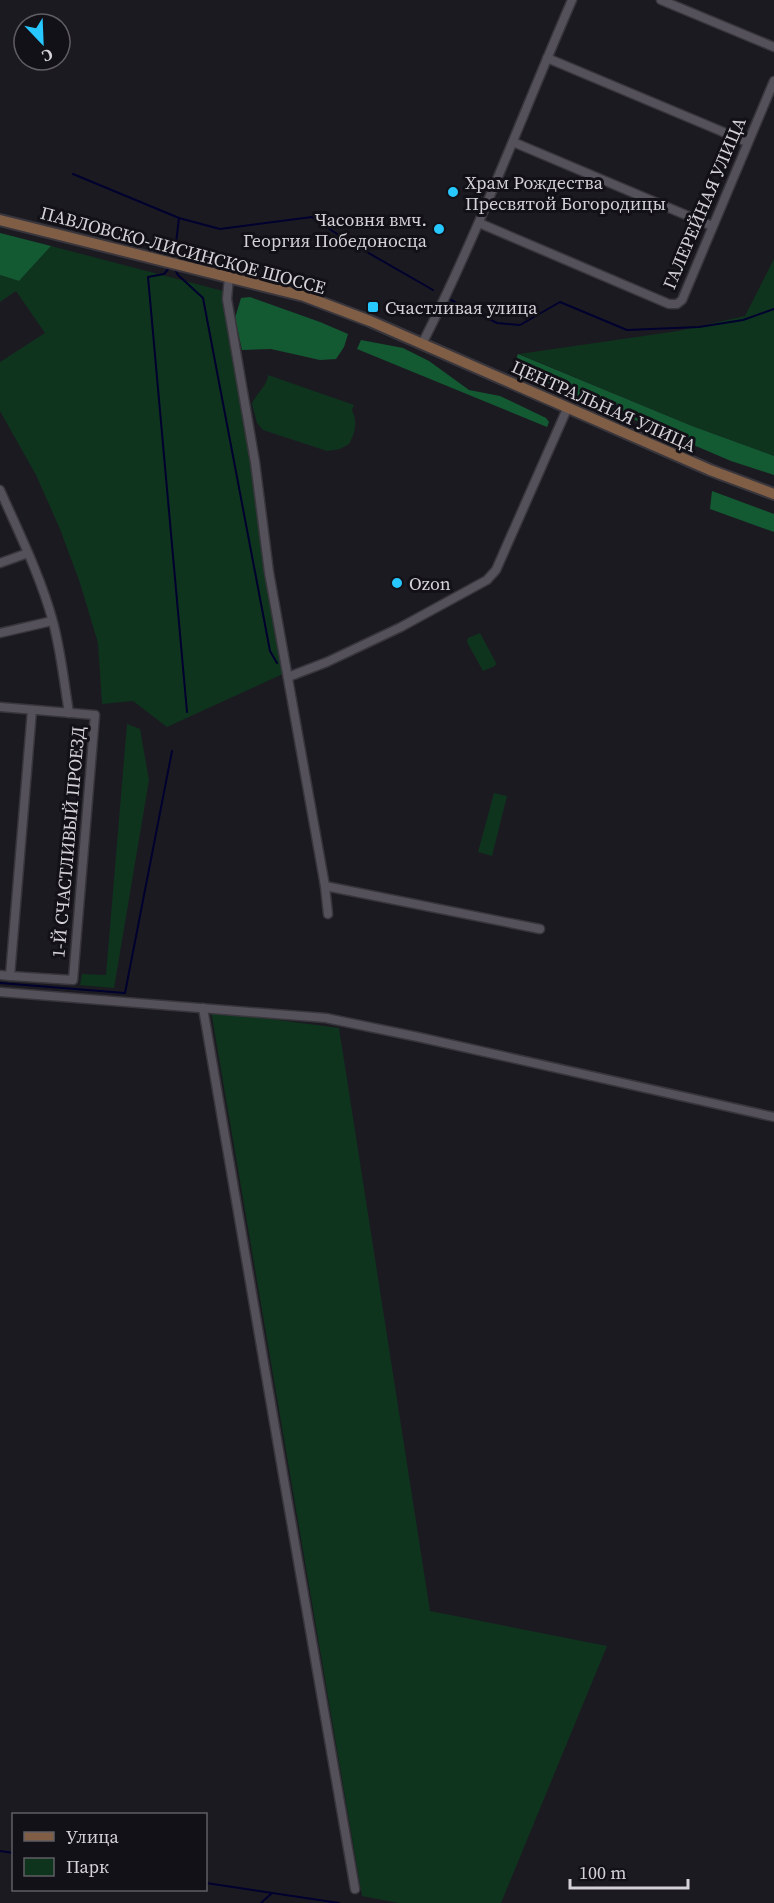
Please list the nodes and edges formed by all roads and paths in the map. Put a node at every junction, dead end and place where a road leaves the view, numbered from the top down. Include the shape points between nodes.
1 (572, 0) edge
2 (661, 0) edge
3 (774, 47) edge
4 (547, 58) junction
5 (774, 81) edge
6 (513, 142) junction
7 (747, 142) junction
8 (0, 220) edge
9 (479, 223) junction
10 (712, 226) junction
11 (229, 277) junction
12 (422, 344) junction
13 (567, 409) junction
14 (0, 490) edge
15 (774, 494) edge
16 (28, 553) junction
17 (0, 563) edge
18 (52, 621) junction
19 (0, 633) edge
20 (288, 677) junction
21 (0, 707) edge
22 (32, 710) junction
23 (69, 713) junction
24 (325, 886) junction
25 (328, 914) dead end
26 (540, 929) dead end
27 (0, 975) edge
28 (10, 976) junction
29 (0, 992) edge
30 (203, 1008) junction
31 (774, 1118) edge
32 (355, 1889) dead end

1 - 4 street
2 - 3 street
4 - 6 street
4 - 7 street
5 - 7 street, ГАЛЕРЕЙНАЯ УЛИЦА
6 - 9 street
6 - 10 street
7 - 10 street, ГАЛЕРЕЙНАЯ УЛИЦА
8 - 11 main road, ПАВЛОВСКО-ЛИСИНСКОЕ ШОССЕ
9 - 10 street, ГАЛЕРЕЙНАЯ УЛИЦА via 674,304 682,300
9 - 12 street
11 - 12 main road, ПАВЛОВСКО-ЛИСИНСКОЕ ШОССЕ via 304,296
11 - 20 street via 227,299
12 - 13 main road, ЦЕНТРАЛЬНАЯ УЛИЦА
13 - 15 main road, ЦЕНТРАЛЬНАЯ УЛИЦА
13 - 20 street via 496,570 487,580 394,630
14 - 16 street
16 - 17 street
16 - 18 street
18 - 19 street
18 - 23 street
20 - 24 street
21 - 22 street
22 - 23 street
22 - 28 street
23 - 28 street, 1-Й СЧАСТЛИВЫЙ ПРОЕЗД via 95,715 74,980
24 - 25 street
24 - 26 street
27 - 28 street
29 - 30 street
30 - 31 street via 336,1020
30 - 32 street

